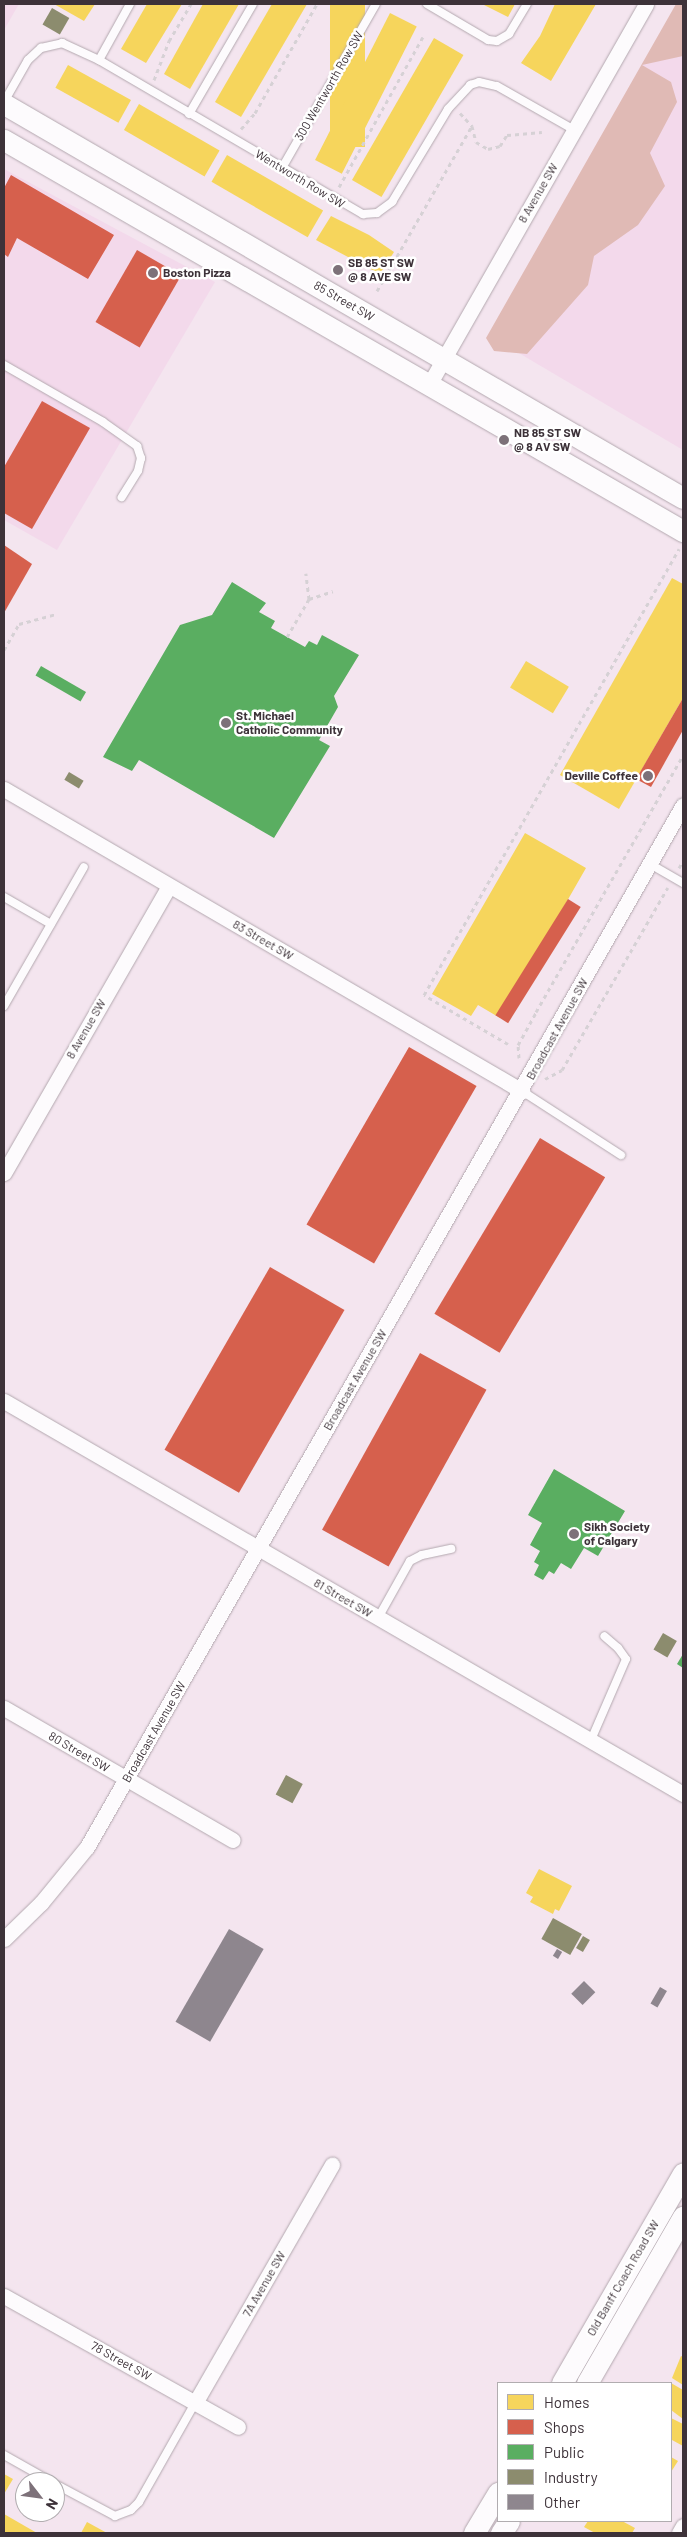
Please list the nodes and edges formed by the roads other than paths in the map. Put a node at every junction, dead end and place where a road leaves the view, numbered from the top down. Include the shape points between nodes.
1 (130, 4) edge
2 (253, 4) edge
3 (376, 4) edge
4 (427, 4) edge
5 (527, 4) edge
6 (646, 4) edge
7 (99, 60) junction
8 (4, 103) edge
9 (189, 114) junction
10 (574, 130) junction
11 (4, 140) edge
12 (282, 168) junction
13 (444, 358) junction
14 (4, 365) edge
15 (430, 383) junction
16 (122, 497) dead end
17 (683, 498) edge
18 (681, 540) edge
19 (4, 789) edge
20 (683, 805) edge
21 (650, 864) junction
22 (84, 867) dead end
23 (683, 883) edge
24 (169, 886) junction
25 (4, 897) edge
26 (51, 924) junction
27 (4, 1006) edge
28 (522, 1091) junction
29 (621, 1156) dead end
30 (4, 1173) edge
31 (4, 1401) edge
32 (258, 1548) junction
33 (451, 1549) dead end
34 (378, 1618) junction
35 (604, 1636) dead end
36 (4, 1708) edge
37 (591, 1740) junction
38 (127, 1779) junction
39 (683, 1794) edge
40 (234, 1840) dead end
41 (4, 1939) edge
42 (332, 2165) dead end
43 (683, 2173) edge
44 (683, 2217) edge
45 (4, 2296) edge
46 (563, 2382) edge
47 (589, 2382) edge
48 (196, 2403) junction
49 (238, 2427) dead end
50 (4, 2455) edge
51 (34, 2472) edge
52 (65, 2489) edge
53 (497, 2495) edge
54 (683, 2526) edge
55 (474, 2533) edge
56 (679, 2533) edge

1 - 7 lane
2 - 9 lane
3 - 12 lane, 300 Wentworth Row SW
4 - 5 lane via 488,40 497,41 509,34
6 - 10 street, 8 Avenue SW
7 - 8 lane, Wentworth Row SW via 62,43 41,48 28,60
7 - 9 lane, Wentworth Row SW
8 - 13 main road, 85 Street SW
9 - 12 lane, Wentworth Row SW
10 - 12 lane, Wentworth Row SW via 487,83 470,85 451,105 397,196 386,208 363,214
10 - 13 street, 8 Avenue SW
11 - 15 main road
13 - 15 street, 8 Avenue SW
13 - 17 main road, 85 Street SW
14 - 16 lane via 104,422 137,446 141,458 138,471
15 - 18 main road
19 - 24 street, 83 Street SW
20 - 21 street, Broadcast Avenue SW
21 - 23 lane
21 - 28 street, Broadcast Avenue SW
22 - 26 lane
24 - 28 street, 83 Street SW
24 - 30 street, 8 Avenue SW
25 - 26 lane
26 - 27 lane
28 - 29 lane
28 - 32 street, Broadcast Avenue SW
31 - 32 street, 81 Street SW
32 - 34 street, 81 Street SW
32 - 38 street, Broadcast Avenue SW
33 - 34 lane via 422,1555 410,1562
34 - 37 street, 81 Street SW
35 - 37 lane via 626,1659
36 - 38 street, 80 Street SW
37 - 39 street, 81 Street SW
38 - 40 street, 80 Street SW
38 - 41 street, Broadcast Avenue SW via 86,1847 42,1903
42 - 48 street, 7A Avenue SW
43 - 46 main road, Old Banff Coach Road SW
44 - 47 main road, Old Banff Coach Road SW
45 - 48 street, 78 Street SW
48 - 49 street, 78 Street SW
48 - 52 lane via 139,2502 131,2510 116,2516
50 - 51 lane
53 - 55 main road
54 - 56 street

